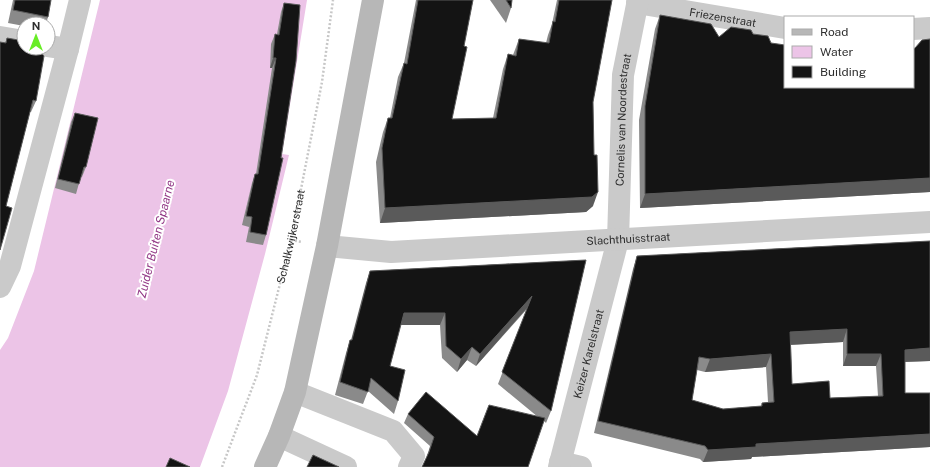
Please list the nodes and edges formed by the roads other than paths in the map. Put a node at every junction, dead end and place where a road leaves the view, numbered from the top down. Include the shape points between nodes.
1 (80, 0) edge
2 (373, 0) edge
3 (638, 1) edge
4 (784, 28) edge
5 (930, 28) edge
6 (914, 29) edge
7 (0, 37) edge
8 (16, 40) edge
9 (58, 47) edge
10 (930, 222) edge
11 (618, 240) junction
12 (327, 246) junction
13 (2, 279) edge
14 (295, 392) junction
15 (279, 436) junction
16 (559, 465) edge
17 (265, 467) edge
18 (346, 467) edge
19 (409, 467) edge
20 (582, 467) edge

1 - 9 street
2 - 12 main road
3 - 4 street, Friezenstraat
3 - 11 street, Cornelis van Noordestraat via 623,75
5 - 6 street
7 - 8 street
9 - 13 street via 10,266
10 - 11 street, Slachthuisstraat
11 - 12 street, Slachthuisstraat via 391,252
11 - 16 street, Keizer Karelstraat
12 - 14 main road
14 - 15 main road
14 - 19 street via 393,431 414,456
15 - 17 main road
15 - 18 street
16 - 20 street

